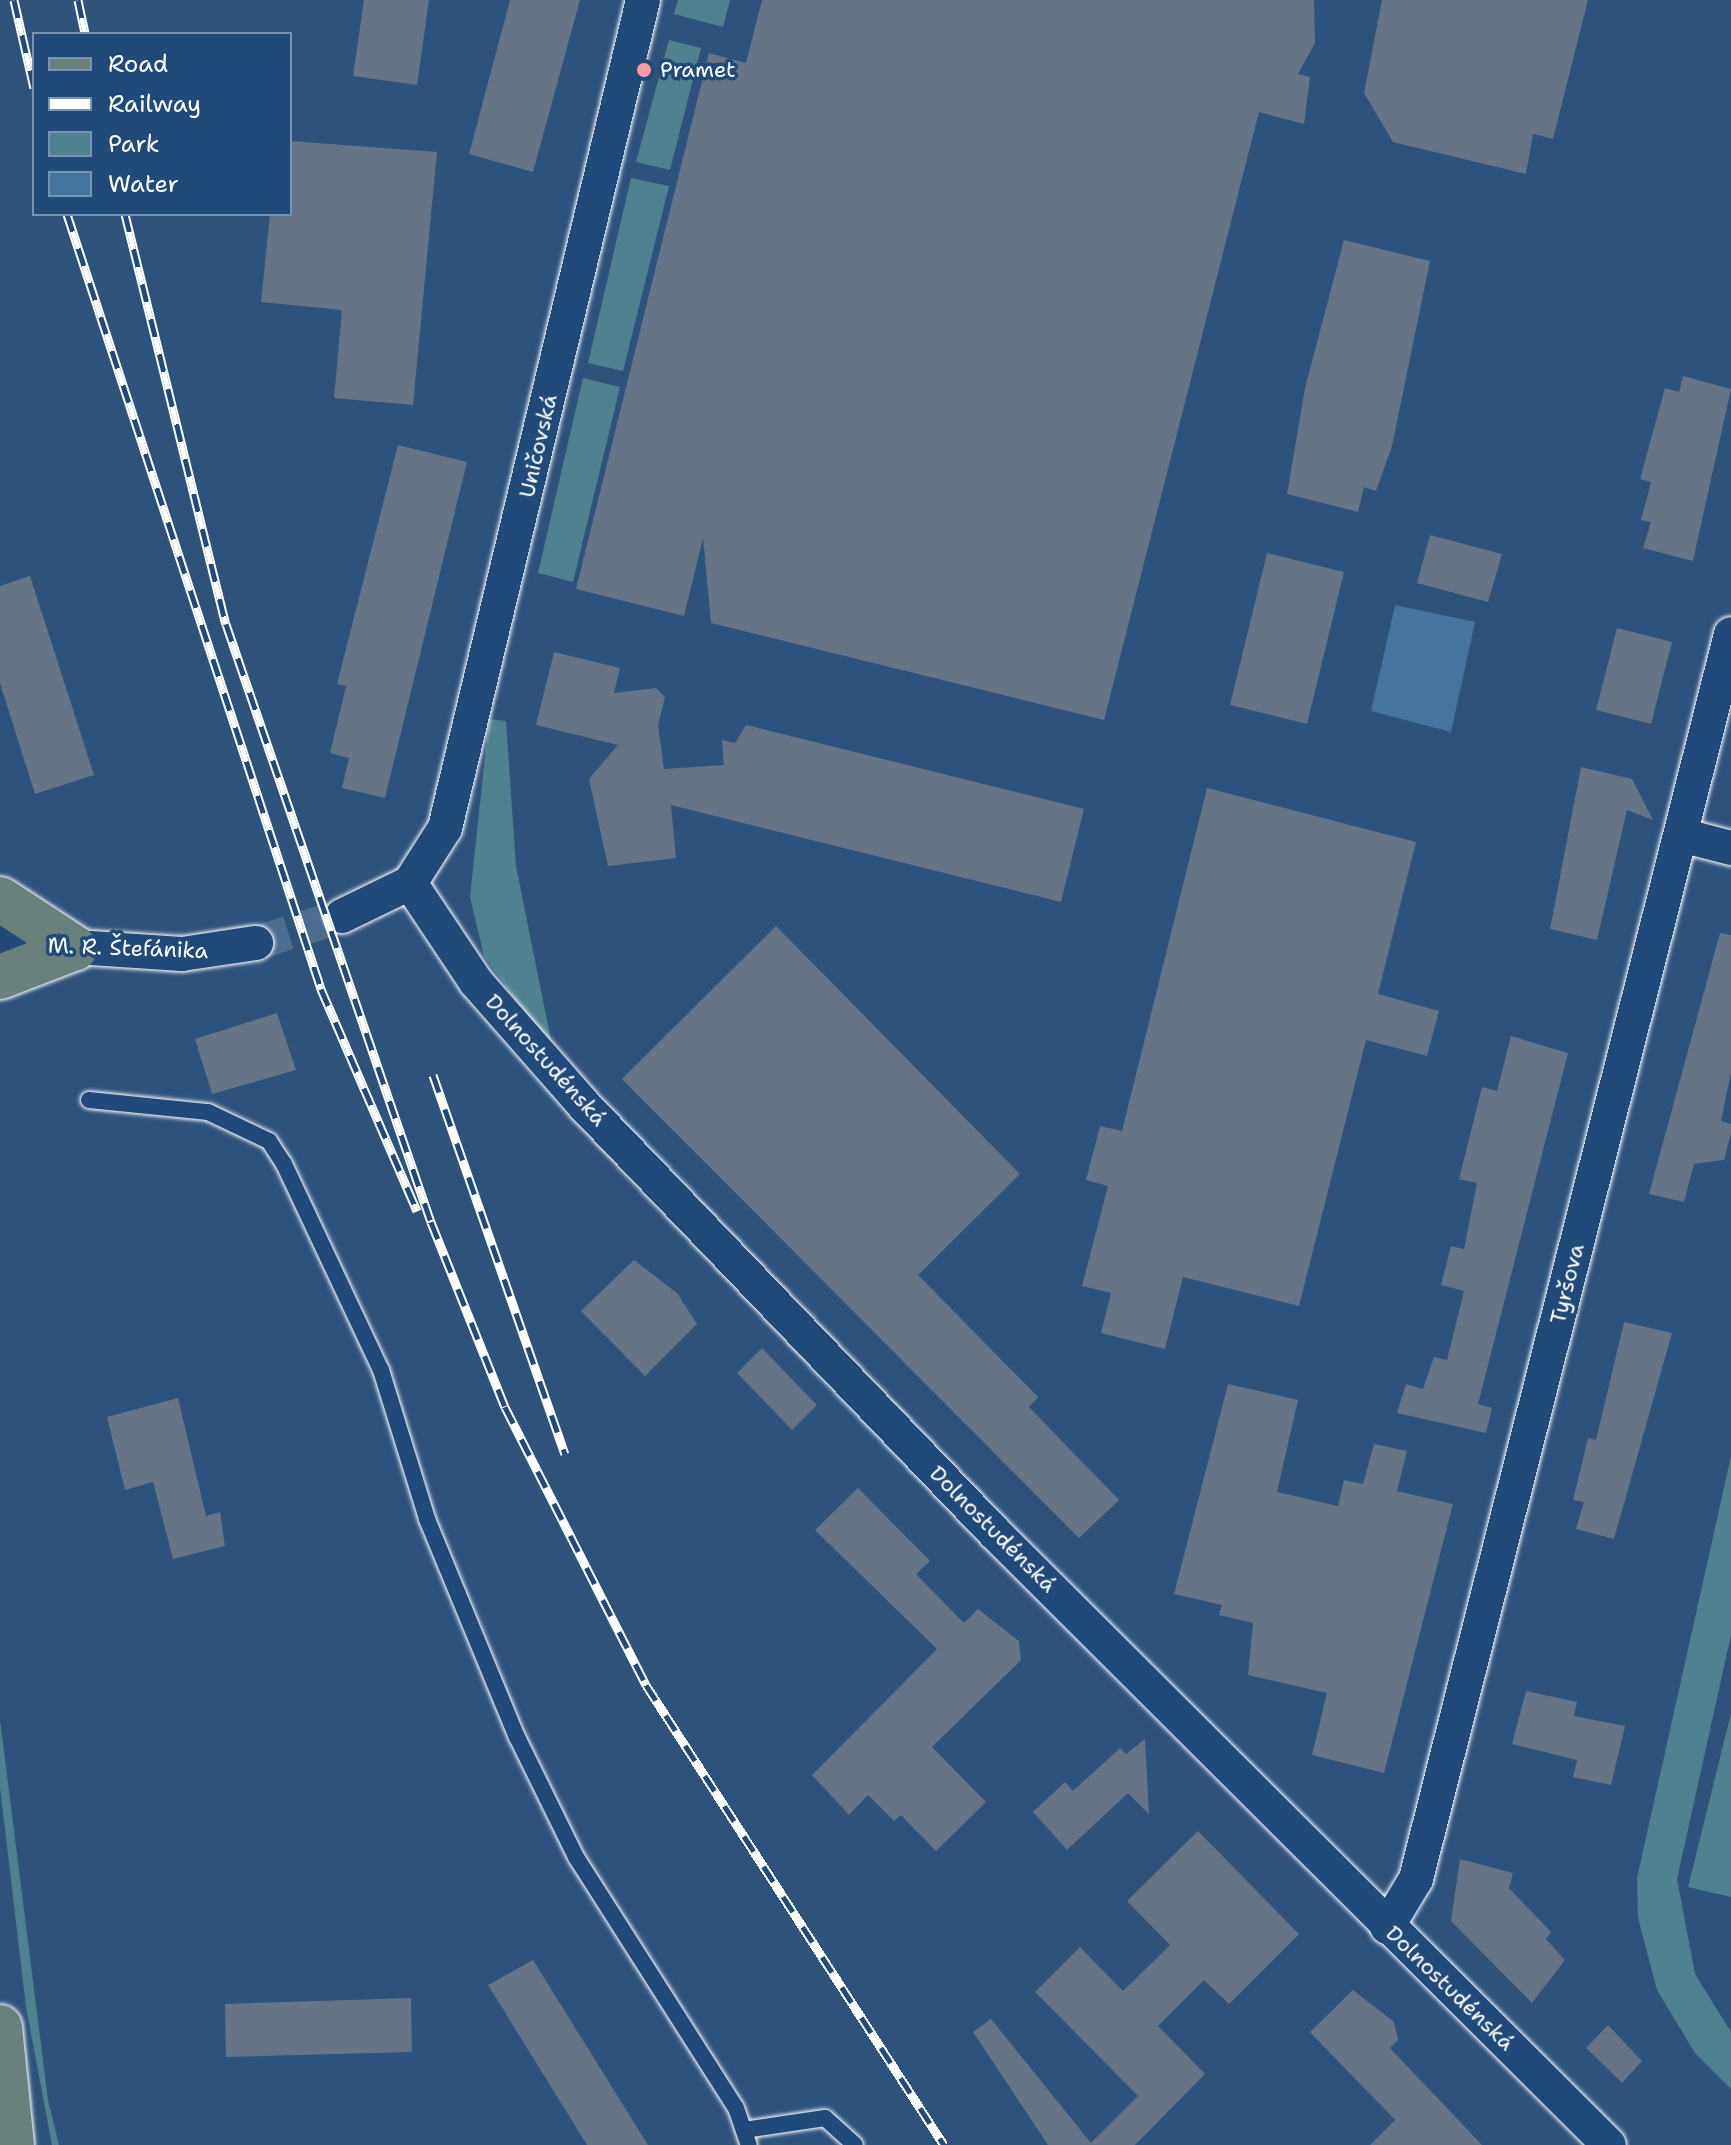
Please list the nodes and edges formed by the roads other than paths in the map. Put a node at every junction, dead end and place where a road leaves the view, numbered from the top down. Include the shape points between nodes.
1 (643, 0) edge
2 (1731, 634) edge
3 (1681, 835) junction
4 (1731, 848) edge
5 (410, 883) junction
6 (0, 899) edge
7 (342, 916) tunnel mouth
8 (0, 942) edge
9 (256, 943) tunnel mouth
10 (75, 948) junction
11 (0, 977) edge
12 (89, 1100) dead end
13 (1387, 1927) junction
14 (0, 2027) edge
15 (15, 2137) edge
16 (746, 2137) edge
17 (855, 2145) edge
18 (1609, 2145) edge

1 - 5 street, Uničovská via 455,793 430,858
2 - 3 street, Tyršova
3 - 4 street
3 - 13 street, Tyršova via 1416,1879
5 - 7 street
5 - 13 street, Dolnostudénská via 476,982 583,1104
6 - 10 main road
8 - 10 street, M. R. Štefánika
9 - 10 street, M. R. Štefánika via 182,954
10 - 11 main road
12 - 16 lane via 208,1112 269,1141 284,1164 381,1370 427,1519 517,1737 576,1857
13 - 18 street, Dolnostudénská
14 - 15 main road
16 - 17 lane via 825,2118

